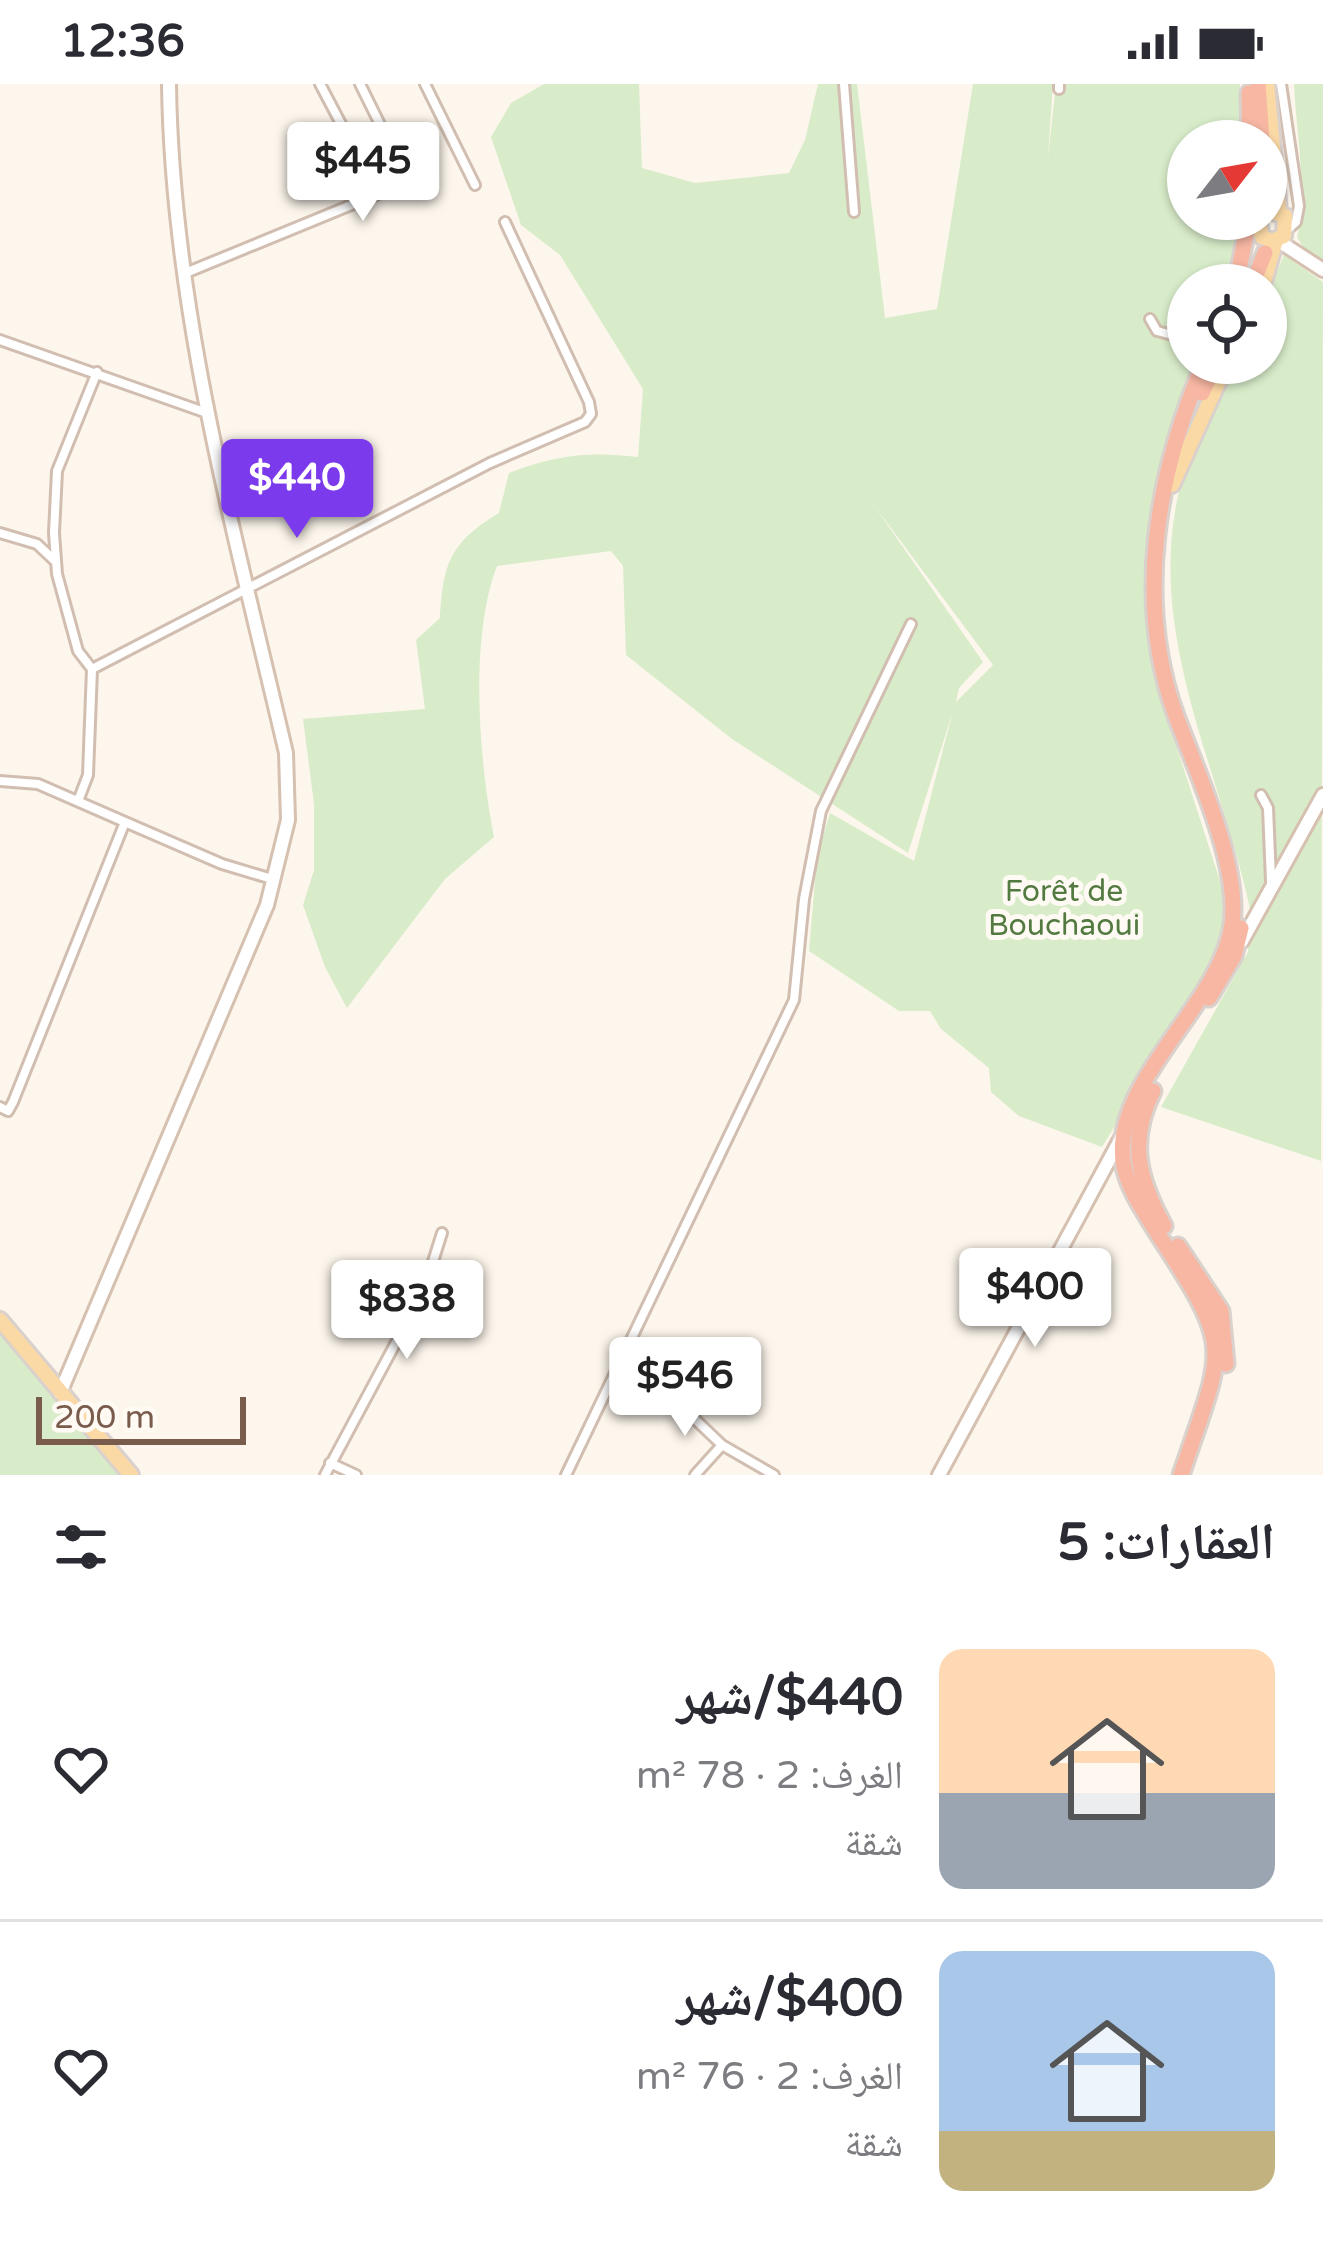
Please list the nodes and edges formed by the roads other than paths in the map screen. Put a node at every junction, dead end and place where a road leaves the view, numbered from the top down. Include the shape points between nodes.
1 (169, 84) edge
2 (320, 84) edge
3 (360, 84) edge
4 (425, 84) edge
5 (844, 84) edge
6 (1257, 84) edge
7 (1281, 84) edge
8 (1256, 120) edge
9 (1260, 120) edge
10 (1288, 158) junction
11 (405, 175) dead end
12 (475, 184) dead end
13 (854, 212) dead end
14 (1287, 212) edge
15 (1287, 217) edge
16 (505, 222) dead end
17 (1286, 240) edge
18 (1318, 266) edge
19 (182, 274) junction
20 (1150, 319) dead end
21 (1167, 334) edge
22 (0, 340) edge
23 (98, 372) junction
24 (1199, 384) edge
25 (1203, 384) edge
26 (1218, 384) edge
27 (209, 414) junction
28 (1172, 485) junction
29 (0, 532) edge
30 (56, 562) junction
31 (248, 592) junction
32 (911, 624) dead end
33 (92, 670) junction
34 (0, 781) edge
35 (1261, 794) dead end
36 (1323, 795) edge
37 (78, 801) junction
38 (125, 822) junction
39 (275, 880) junction
40 (1271, 889) junction
41 (1234, 956) junction
42 (0, 1107) edge
43 (1124, 1132) junction
44 (1130, 1185) junction
45 (1088, 1202) junction
46 (442, 1233) dead end
47 (0, 1320) edge
48 (622, 1361) junction
49 (60, 1393) junction
50 (722, 1444) junction
51 (330, 1463) junction
52 (131, 1475) edge
53 (325, 1475) edge
54 (356, 1475) edge
55 (566, 1475) edge
56 (695, 1475) edge
57 (775, 1475) edge
58 (939, 1475) edge
59 (1186, 1475) edge

1 - 19 main road
2 - 19 street via 378,194
3 - 11 street
4 - 12 street
5 - 13 street
6 - 8 highway
6 - 9 main road
7 - 10 street
10 - 14 street via 1295,206
10 - 15 street via 1300,210
16 - 31 street via 591,414
17 - 18 main road
19 - 27 main road
20 - 21 street
22 - 23 street
23 - 27 street
23 - 30 street via 57,471
24 - 43 highway via 1161,492 1157,646 1215,825 1232,919 1218,962
25 - 28 highway
26 - 28 main road
27 - 31 main road
28 - 41 highway via 1168,655 1240,892
29 - 30 street via 37,544
30 - 33 street via 78,651
31 - 33 street
31 - 39 main road via 286,753 288,820
32 - 48 street via 821,811 794,1000
33 - 37 street via 88,776
34 - 37 street via 38,784
35 - 40 street
36 - 40 main road
37 - 38 street
38 - 39 street
38 - 42 street via 13,1102 8,1111
39 - 49 main road
40 - 41 main road
41 - 59 highway via 1157,1083 1136,1144 1148,1196 1215,1300 1227,1336 1226,1367
43 - 44 highway
43 - 45 main road
44 - 45 main road via 1107,1183
44 - 59 highway via 1216,1332 1213,1382
45 - 58 main road
46 - 51 street via 424,1290
47 - 49 main road
48 - 50 street
48 - 55 street
49 - 52 main road
50 - 56 street
50 - 57 street
51 - 53 street
51 - 54 street

